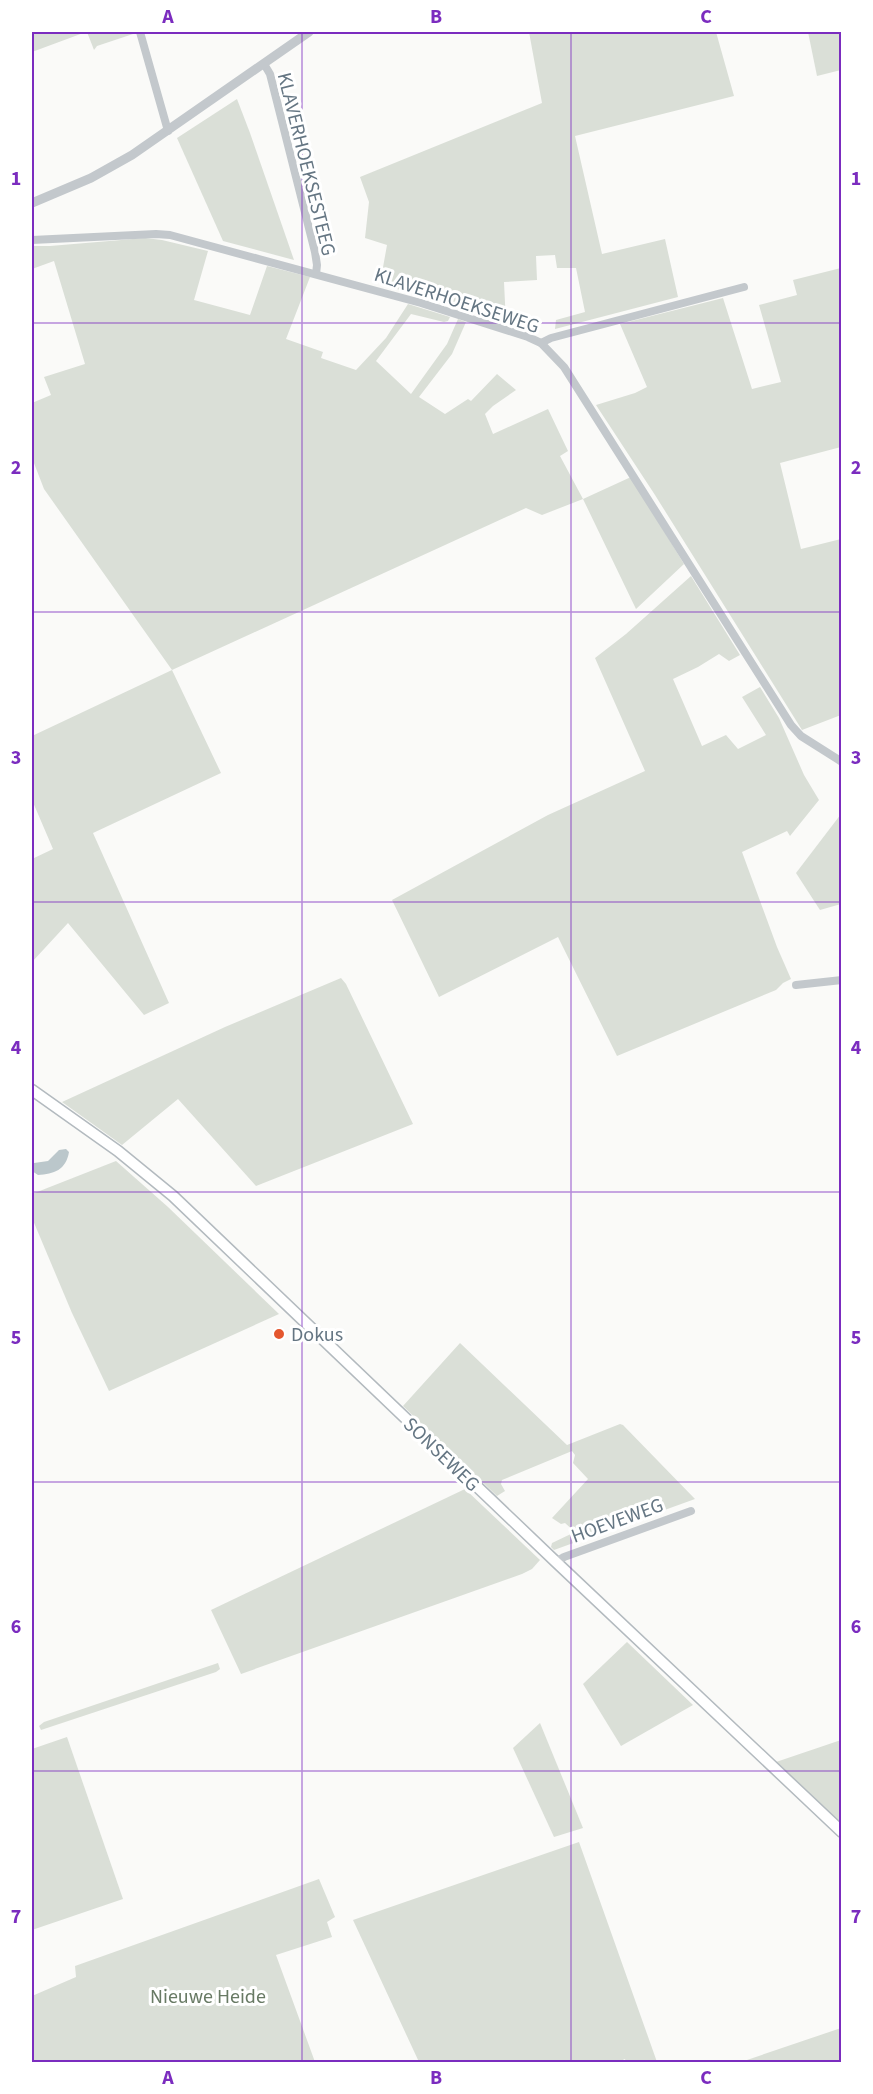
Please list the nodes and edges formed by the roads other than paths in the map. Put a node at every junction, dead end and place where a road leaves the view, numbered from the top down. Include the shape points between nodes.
1 (140, 32) edge
2 (309, 32) edge
3 (264, 64) junction
4 (168, 131) junction
5 (32, 203) edge
6 (32, 240) edge
7 (316, 274) junction
8 (744, 287) dead end
9 (541, 343) junction
10 (842, 762) edge
11 (842, 980) edge
12 (796, 985) dead end
13 (32, 1090) edge
14 (691, 1511) dead end
15 (556, 1562) junction
16 (842, 1832) edge

1 - 4 street
2 - 3 street
3 - 4 street
3 - 7 street, KLAVERHOEKSESTEEG via 270,74 312,241
4 - 5 street via 108,170
6 - 7 street, KLAVERHOEKSEWEG via 170,235
7 - 9 street, KLAVERHOEKSEWEG via 421,303
8 - 9 street
9 - 10 street, KLAVERHOEKSEWEG via 564,368 791,725 801,736
11 - 12 street
13 - 15 main road, SONSEWEG via 118,1150 173,1196
14 - 15 street, HOEVEWEG
15 - 16 main road, SONSEWEG

